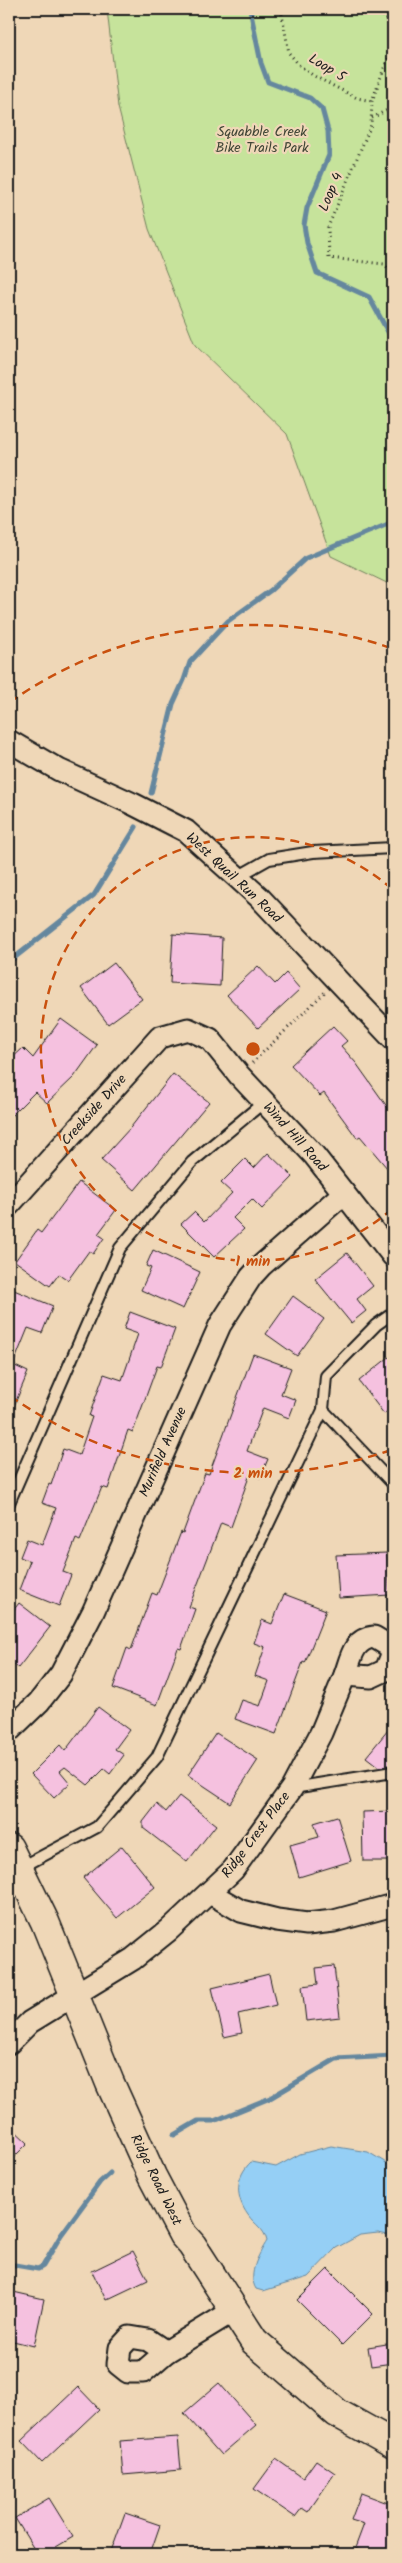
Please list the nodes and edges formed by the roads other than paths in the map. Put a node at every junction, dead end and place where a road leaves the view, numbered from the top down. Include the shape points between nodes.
1 (9, 741) edge
2 (393, 848) edge
3 (238, 877) junction
4 (188, 1029) joint
5 (393, 1039) edge
6 (264, 1102) junction
7 (344, 1193) junction
8 (9, 1206) edge
9 (393, 1256) edge
10 (393, 1313) edge
11 (323, 1410) junction
12 (393, 1484) edge
13 (9, 1503) edge
14 (345, 1675) dead end
15 (9, 1731) edge
16 (393, 1772) edge
17 (292, 1788) junction
18 (14, 1858) edge
19 (210, 1893) junction
20 (393, 1905) edge
21 (75, 1996) junction
22 (11, 2037) edge
23 (233, 2311) junction
24 (166, 2352) dead end
25 (393, 2444) edge

1 - 3 street, West Quail Run Road via 59,770 186,831
2 - 3 lane via 313,852 269,859
3 - 5 street, West Quail Run Road
4 - 6 street, Wind Hill Road via 210,1039
4 - 8 street, Creekside Drive via 160,1037
6 - 7 street, Wind Hill Road via 314,1155
6 - 13 lane via 192,1162 120,1248
7 - 9 street, Wind Hill Road
7 - 15 street, Murifield Avenue via 262,1265 220,1325 93,1612 61,1674 39,1702
10 - 11 lane via 376,1325 326,1376
11 - 12 lane
11 - 18 lane via 157,1757 97,1827
14 - 17 street, Ridge Crest Place via 321,1733
16 - 17 lane
17 - 19 street, Ridge Crest Place via 232,1870
18 - 21 street, Ridge Road West
19 - 20 street via 241,1911 307,1924 334,1922
19 - 21 street, Ridge Crest Place via 133,1959
21 - 22 street, Ridge Crest Place
21 - 23 street, Ridge Road West via 152,2176 183,2235
23 - 24 street
23 - 25 street, Ridge Road West via 254,2341 337,2413

